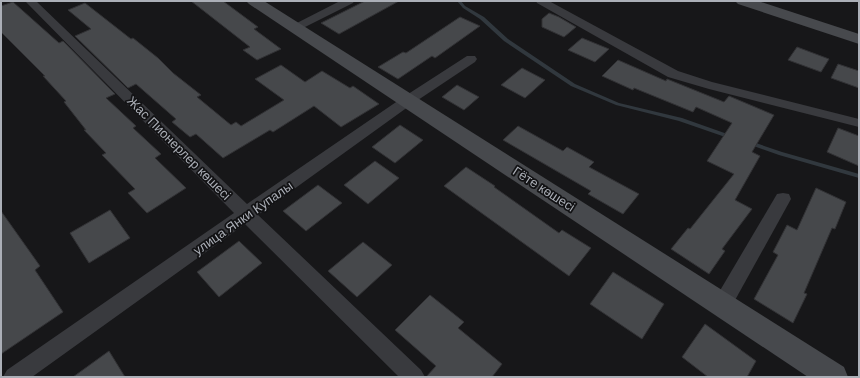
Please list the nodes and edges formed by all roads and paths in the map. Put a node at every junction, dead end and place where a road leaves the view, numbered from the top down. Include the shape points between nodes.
1 (30, 1) edge
2 (254, 1) edge
3 (349, 1) edge
4 (541, 1) edge
5 (743, 1) edge
6 (295, 28) junction
7 (858, 38) edge
8 (471, 59) dead end
9 (407, 101) junction
10 (857, 123) dead end
11 (784, 199) dead end
12 (247, 215) junction
13 (722, 305) junction
14 (14, 377) edge
15 (414, 377) edge
16 (834, 377) edge

1 - 12 street, Жас Пионерлер көшесі
2 - 6 street, Гёте көшесі
3 - 6 street
4 - 10 street via 673,74
5 - 7 street
6 - 9 street, Гёте көшесі
8 - 9 street, улица Янки Купалы
9 - 12 street, улица Янки Купалы
9 - 13 street, Гёте көшесі
11 - 13 street
12 - 14 street, улица Янки Купалы
12 - 15 street, Жас Пионерлер көшесі
13 - 16 street, Гёте көшесі

